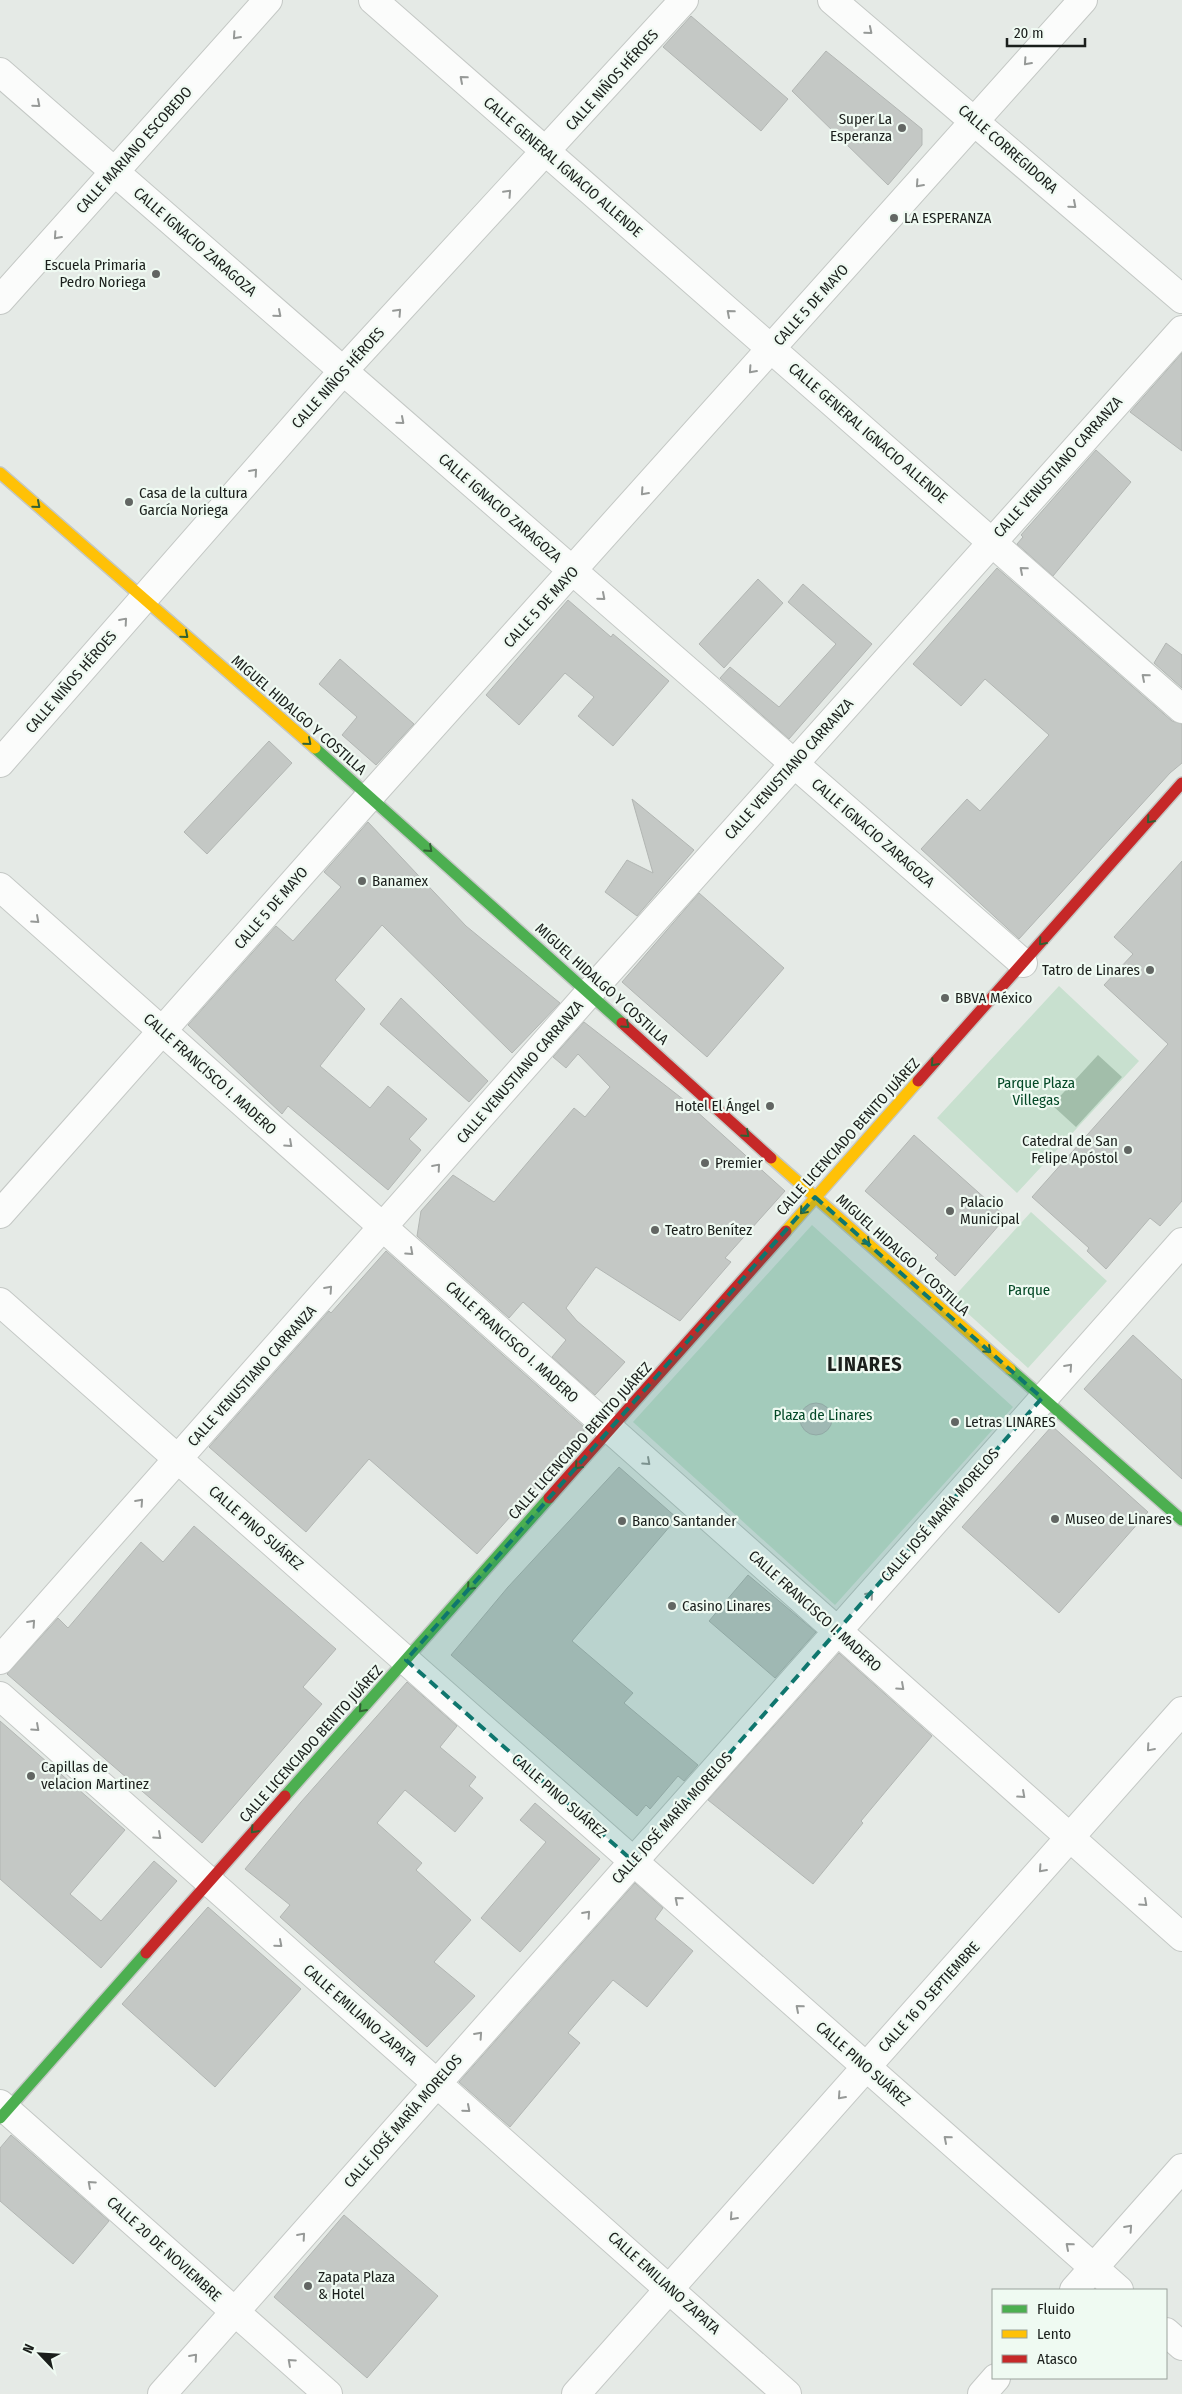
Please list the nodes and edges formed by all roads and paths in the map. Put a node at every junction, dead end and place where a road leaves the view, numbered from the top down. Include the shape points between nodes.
1 (268, 0) edge
2 (373, 0) edge
3 (684, 0) edge
4 (832, 0) edge
5 (1083, 0) edge
6 (0, 72) edge
7 (975, 120) junction
8 (546, 152) junction
9 (115, 172) junction
10 (1182, 298) edge
11 (0, 300) edge
12 (1182, 330) edge
13 (771, 349) junction
14 (343, 371) junction
15 (0, 473) edge
16 (991, 541) junction
17 (573, 571) junction
18 (144, 598) junction
19 (1182, 709) edge
20 (0, 763) edge
21 (794, 764) junction
22 (1182, 784) edge
23 (370, 796) junction
24 (0, 887) edge
25 (1023, 963) junction
26 (590, 992) junction
27 (162, 1032) junction
28 (816, 1197) junction
29 (0, 1214) edge
30 (383, 1228) junction
31 (1182, 1242) edge
32 (0, 1302) edge
33 (1042, 1398) junction
34 (610, 1429) junction
35 (178, 1459) junction
36 (1182, 1520) edge
37 (838, 1632) junction
38 (0, 1660) edge
39 (406, 1660) junction
40 (0, 1696) edge
41 (1182, 1711) edge
42 (1070, 1838) junction
43 (634, 1862) junction
44 (209, 1882) junction
45 (1182, 1937) edge
46 (866, 2067) junction
47 (436, 2082) junction
48 (2, 2110) edge
49 (1182, 2168) edge
50 (1094, 2268) junction
51 (670, 2288) junction
52 (1075, 2289) edge
53 (1118, 2289) edge
54 (235, 2312) junction
55 (1167, 2333) edge
56 (1182, 2346) edge
57 (995, 2379) edge
58 (162, 2394) edge
59 (328, 2394) edge
60 (576, 2394) edge
61 (787, 2394) edge
62 (982, 2394) edge

1 -> 9 street, CALLE MARIANO ESCOBEDO
8 -> 2 street, CALLE GENERAL IGNACIO ALLENDE
3 - 8 street, CALLE NIÑOS HÉROES
4 -> 7 street, CALLE CORREGIDORA
5 -> 7 street, CALLE 5 DE MAYO
6 -> 9 street, CALLE IGNACIO ZARAGOZA
7 -> 10 street, CALLE CORREGIDORA
7 -> 13 street, CALLE 5 DE MAYO
13 -> 8 street, CALLE GENERAL IGNACIO ALLENDE
14 -> 8 street, CALLE NIÑOS HÉROES
9 -> 11 street, CALLE MARIANO ESCOBEDO
9 -> 14 street, CALLE IGNACIO ZARAGOZA
12 - 16 street, CALLE VENUSTIANO CARRANZA
13 - 16 street, CALLE GENERAL IGNACIO ALLENDE
13 -> 17 street, CALLE 5 DE MAYO
14 -> 17 street, CALLE IGNACIO ZARAGOZA
18 -> 14 street, CALLE NIÑOS HÉROES
15 -> 18 street, MIGUEL HIDALGO Y COSTILLA
19 -> 16 street, CALLE GENERAL IGNACIO ALLENDE
16 - 21 street, CALLE VENUSTIANO CARRANZA
17 -> 21 street, CALLE IGNACIO ZARAGOZA
17 - 23 street, CALLE 5 DE MAYO
20 -> 18 street, CALLE NIÑOS HÉROES
18 -> 23 street, MIGUEL HIDALGO Y COSTILLA
21 - 25 street, CALLE IGNACIO ZARAGOZA
21 - 26 street, CALLE VENUSTIANO CARRANZA
22 -> 25 street, CALLE LICENCIADO BENITO JUÁREZ
23 -> 26 street, MIGUEL HIDALGO Y COSTILLA
23 - 27 street, CALLE 5 DE MAYO
24 -> 27 street, CALLE FRANCISCO I. MADERO
25 -> 28 street, CALLE LICENCIADO BENITO JUÁREZ
26 -> 28 street, MIGUEL HIDALGO Y COSTILLA
30 -> 26 street, CALLE VENUSTIANO CARRANZA
27 - 29 street, CALLE 5 DE MAYO
27 -> 30 street, CALLE FRANCISCO I. MADERO
28 -> 33 street, MIGUEL HIDALGO Y COSTILLA
28 -> 34 street, CALLE LICENCIADO BENITO JUÁREZ
30 -> 34 street, CALLE FRANCISCO I. MADERO
35 -> 30 street, CALLE VENUSTIANO CARRANZA
33 -> 31 street, CALLE JOSÉ MARÍA MORELOS
32 - 35 street, CALLE PINO SUÁREZ
33 - 36 street, MIGUEL HIDALGO Y COSTILLA
37 -> 33 street, CALLE JOSÉ MARÍA MORELOS
34 -> 37 street, CALLE FRANCISCO I. MADERO
34 -> 39 street, CALLE LICENCIADO BENITO JUÁREZ
38 -> 35 street, CALLE VENUSTIANO CARRANZA
35 - 39 street, CALLE PINO SUÁREZ
37 -> 42 street, CALLE FRANCISCO I. MADERO
37 - 43 street, CALLE JOSÉ MARÍA MORELOS
39 - 43 street, CALLE PINO SUÁREZ
39 -> 44 street, CALLE LICENCIADO BENITO JUÁREZ
40 -> 44 street, CALLE EMILIANO ZAPATA
41 -> 42 street, CALLE 16 D SEPTIEMBRE
42 -> 45 street, CALLE FRANCISCO I. MADERO
42 -> 46 street, CALLE 16 D SEPTIEMBRE
46 -> 43 street, CALLE PINO SUÁREZ
47 -> 43 street, CALLE JOSÉ MARÍA MORELOS
44 -> 47 street, CALLE EMILIANO ZAPATA
44 - 48 street, CALLE LICENCIADO BENITO JUÁREZ
50 -> 46 street, CALLE PINO SUÁREZ
46 -> 51 street, CALLE 16 D SEPTIEMBRE
47 -> 51 street, CALLE EMILIANO ZAPATA
54 -> 47 street, CALLE JOSÉ MARÍA MORELOS
54 -> 48 street, CALLE 20 DE NOVIEMBRE
50 -> 49 street
50 - 52 street
50 - 53 street, CALLE PINO SUÁREZ
51 - 60 street, CALLE 16 D SEPTIEMBRE
51 - 61 street, CALLE EMILIANO ZAPATA
58 -> 54 street, CALLE JOSÉ MARÍA MORELOS
59 -> 54 street, CALLE 20 DE NOVIEMBRE
55 - 56 street
57 - 62 street

